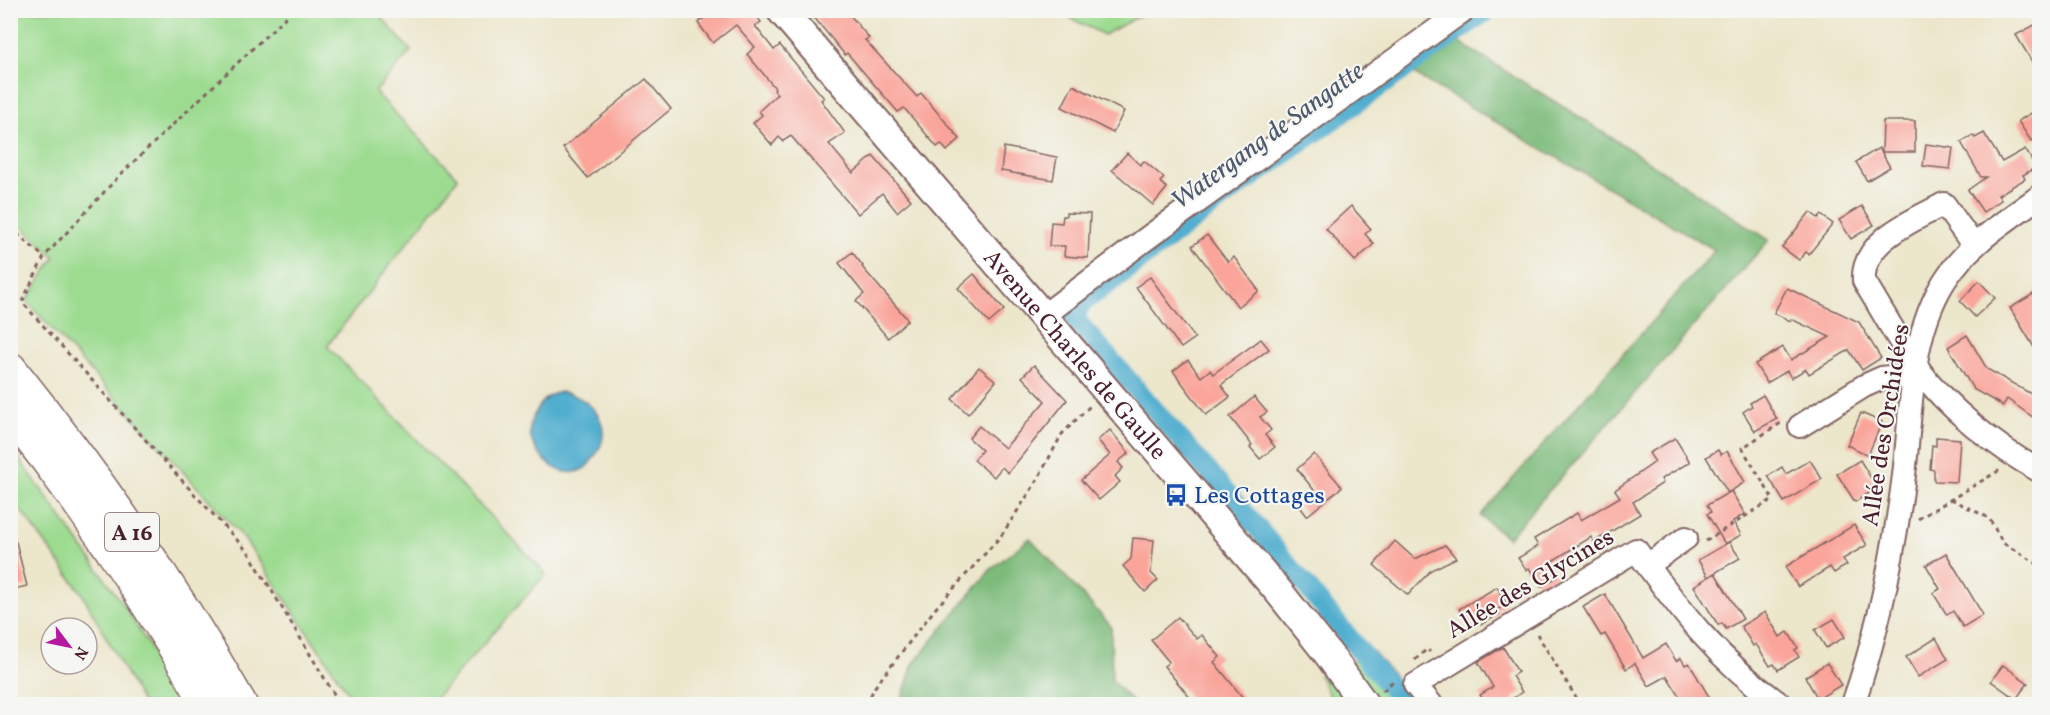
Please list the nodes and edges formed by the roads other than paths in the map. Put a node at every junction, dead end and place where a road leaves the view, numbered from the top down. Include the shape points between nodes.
1 (781, 10) edge
2 (1464, 10) edge
3 (2040, 196) edge
4 (1974, 246) junction
5 (1043, 316) junction
6 (10, 369) edge
7 (1915, 372) junction
8 (10, 412) edge
9 (1800, 426) road end
10 (2032, 464) edge
11 (1686, 538) road end
12 (1648, 565) junction
13 (1370, 700) edge
14 (208, 705) edge
15 (240, 705) edge
16 (1431, 705) edge
17 (1780, 705) edge
18 (1854, 705) edge

1 - 5 main road, Avenue Charles de Gaulle
2 - 5 street
3 - 4 street, Allée des Orchidées
4 - 7 street, Allée des Orchidées via 1940,289
4 - 7 street via 1944,204 1887,237 1868,261 1864,281
5 - 13 main road, Avenue Charles de Gaulle
6 - 15 highway, A 16 via 136,538
7 - 9 street via 1874,381
7 - 10 street via 1996,442
7 - 18 street, Allée des Orchidées via 1896,532
8 - 14 highway, A 16 via 111,549
11 - 12 street
12 - 16 street, Allée des Glycines via 1636,549 1415,685
12 - 17 street, Allée des Glycines via 1717,652

